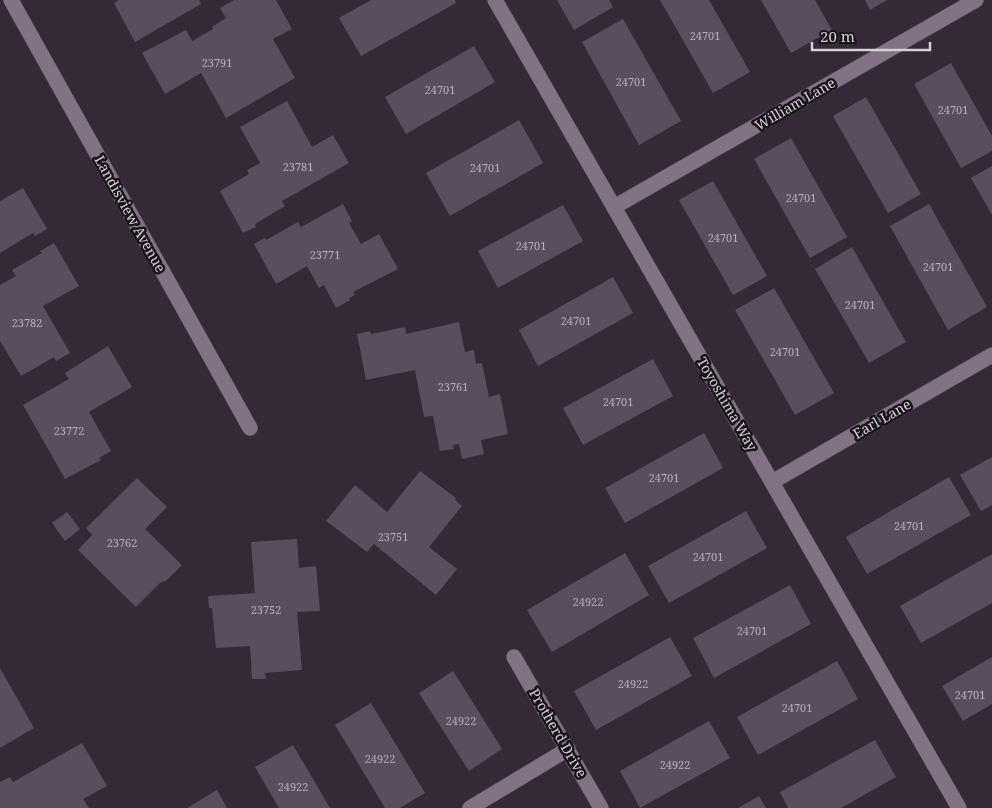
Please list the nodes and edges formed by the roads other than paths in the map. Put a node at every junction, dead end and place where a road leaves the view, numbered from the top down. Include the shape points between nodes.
1 (10, 0) edge
2 (495, 0) edge
3 (976, 0) edge
4 (614, 207) junction
5 (992, 355) edge
6 (250, 428) dead end
7 (772, 482) junction
8 (514, 657) dead end
9 (568, 749) junction
10 (470, 808) edge
11 (601, 808) edge
12 (959, 808) edge

1 - 6 street, Landisview Avenue
2 - 4 street, Toyoshima Way
3 - 4 street, William Lane
4 - 7 street, Toyoshima Way
5 - 7 street, Earl Lane
7 - 12 street, Toyoshima Way
8 - 9 street, Protherd Drive
9 - 10 street
9 - 11 street, Protherd Drive

